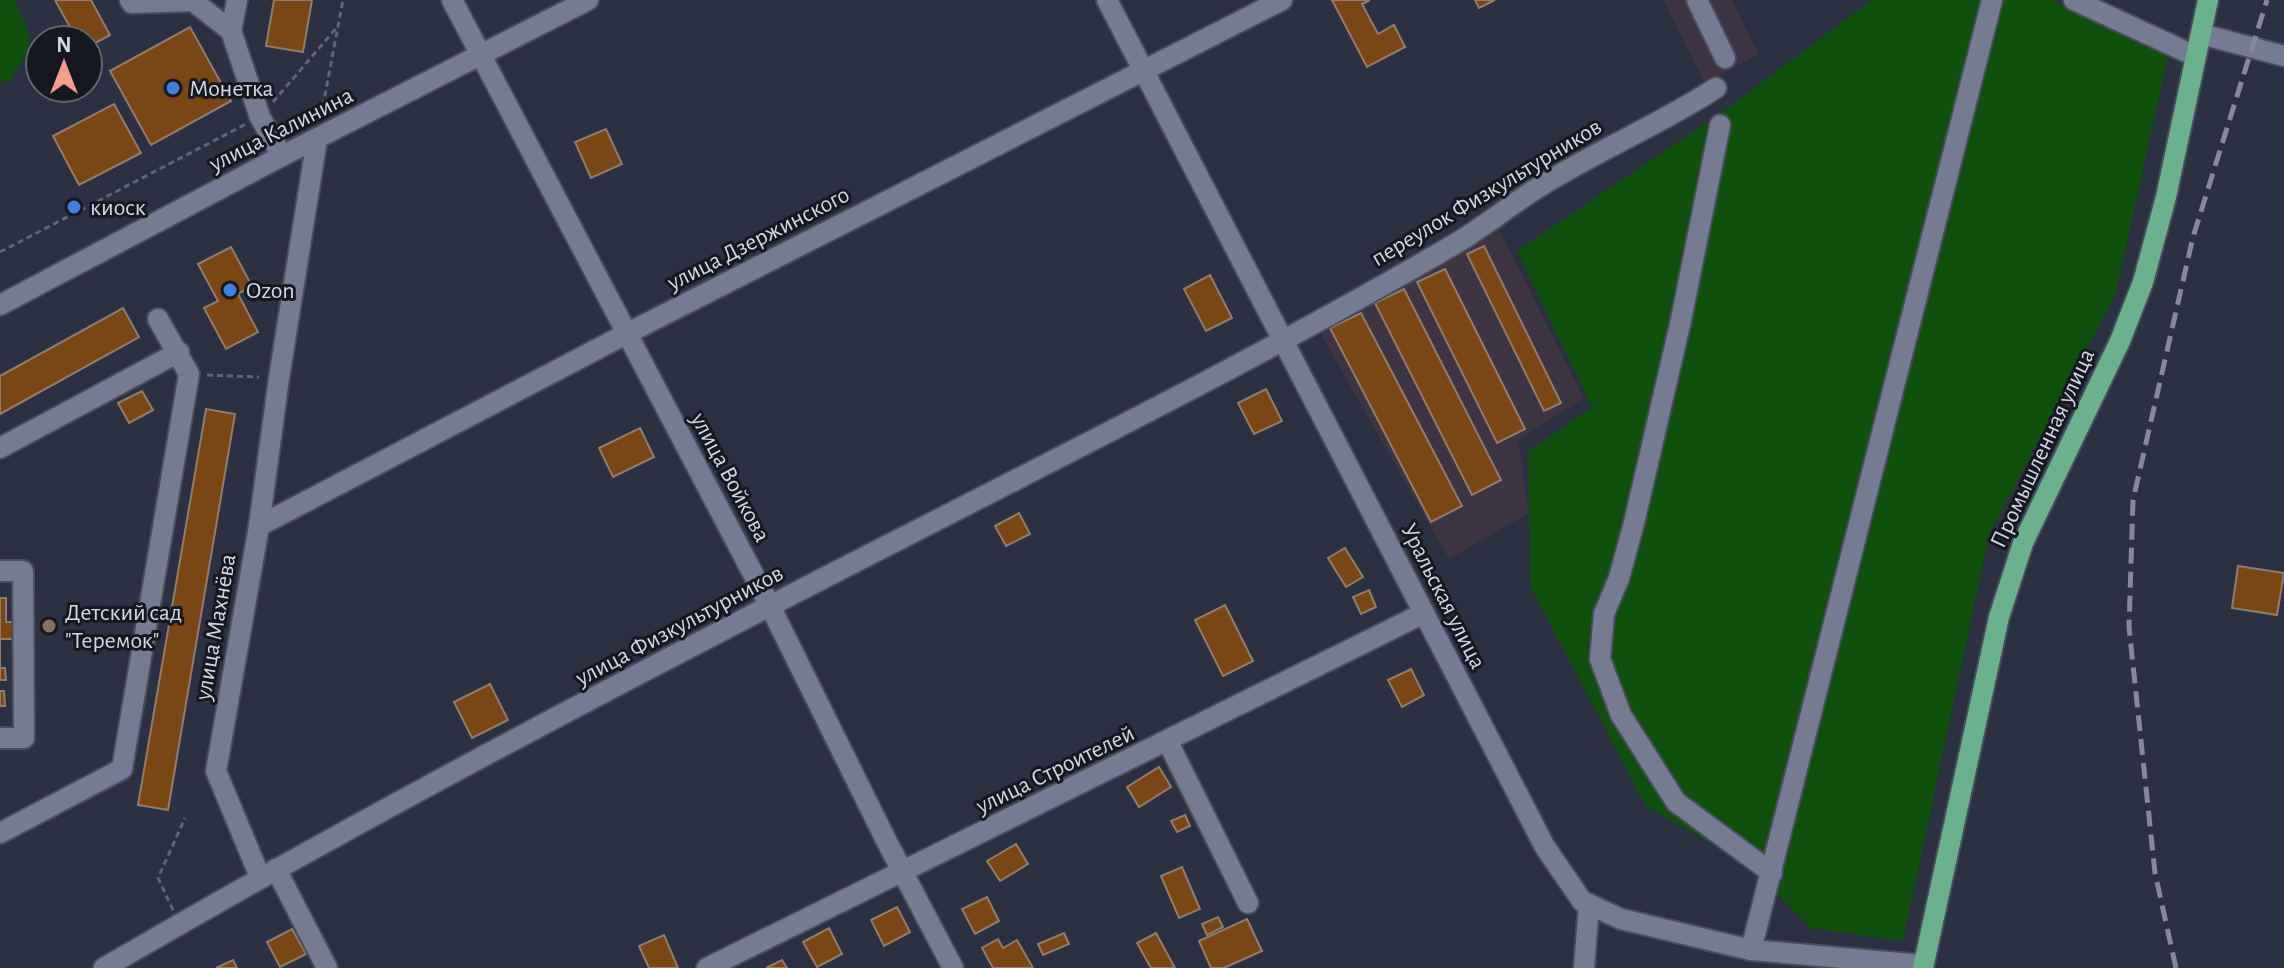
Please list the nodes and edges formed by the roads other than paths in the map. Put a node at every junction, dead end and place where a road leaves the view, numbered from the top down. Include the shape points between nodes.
1 (130, 0) edge
2 (237, 0) edge
3 (452, 0) edge
4 (588, 0) edge
5 (1107, 0) edge
6 (1282, 0) edge
7 (1697, 0) edge
8 (1992, 0) edge
9 (2074, 0) edge
10 (2208, 0) edge
11 (231, 31) junction
12 (2201, 34) junction
13 (479, 56) junction
14 (2195, 56) junction
15 (2284, 56) edge
16 (1725, 58) dead end
17 (1145, 72) junction
18 (1716, 88) dead end
19 (1720, 125) dead end
20 (317, 139) junction
21 (282, 156) junction
22 (0, 305) edge
23 (158, 319) dead end
24 (626, 334) junction
25 (1284, 341) junction
26 (179, 352) junction
27 (0, 448) edge
28 (259, 526) junction
29 (0, 571) edge
30 (770, 606) junction
31 (1424, 613) junction
32 (0, 738) edge
33 (1168, 742) junction
34 (0, 833) edge
35 (268, 873) junction
36 (903, 873) junction
37 (1772, 873) junction
38 (1248, 903) dead end
39 (1589, 904) junction
40 (1751, 950) junction
41 (1923, 967) edge
42 (104, 968) edge
43 (327, 968) edge
44 (707, 968) edge
45 (953, 968) edge
46 (1584, 968) edge

1 - 11 street via 193,1
2 - 11 street
3 - 13 street
4 - 13 street, улица Калинина
5 - 17 street, Уральская улица
6 - 17 street, улица Дзержинского
7 - 16 street
8 - 37 street
9 - 14 street
10 - 12 main road, Промышленная улица
11 - 21 street via 260,117
12 - 14 main road, Промышленная улица
12 - 15 street
13 - 20 street, улица Калинина
13 - 24 street, улица Войкова
14 - 41 main road, Промышленная улица via 2143,282 2023,543 1999,617
17 - 24 street, улица Дзержинского
17 - 25 street, Уральская улица
18 - 25 street, переулок Физкультурников via 1588,157 1460,241
19 - 37 street via 1634,523 1604,614 1600,659 1621,715 1676,802
20 - 21 street, улица Калинина
20 - 28 street, улица Махнёва
21 - 22 street, улица Калинина
23 - 26 street
24 - 28 street, улица Дзержинского
24 - 30 street, улица Войкова
25 - 30 street, улица Физкультурников
25 - 31 street, Уральская улица
26 - 27 street
26 - 34 street via 189,374 122,769
28 - 35 street, улица Махнёва via 216,771
29 - 32 street via 23,571 24,708 24,738
30 - 35 street, улица Физкультурников
30 - 36 street, улица Войкова
31 - 33 street, улица Строителей
31 - 39 street, Уральская улица via 1545,847
33 - 36 street, улица Строителей
33 - 38 street
35 - 42 street, улица Физкультурников
35 - 43 street, улица Махнёва
36 - 44 street, улица Строителей
36 - 45 street, улица Войкова
37 - 40 street
39 - 40 street, Уральская улица via 1621,919
39 - 46 street
40 - 41 street, Уральская улица

